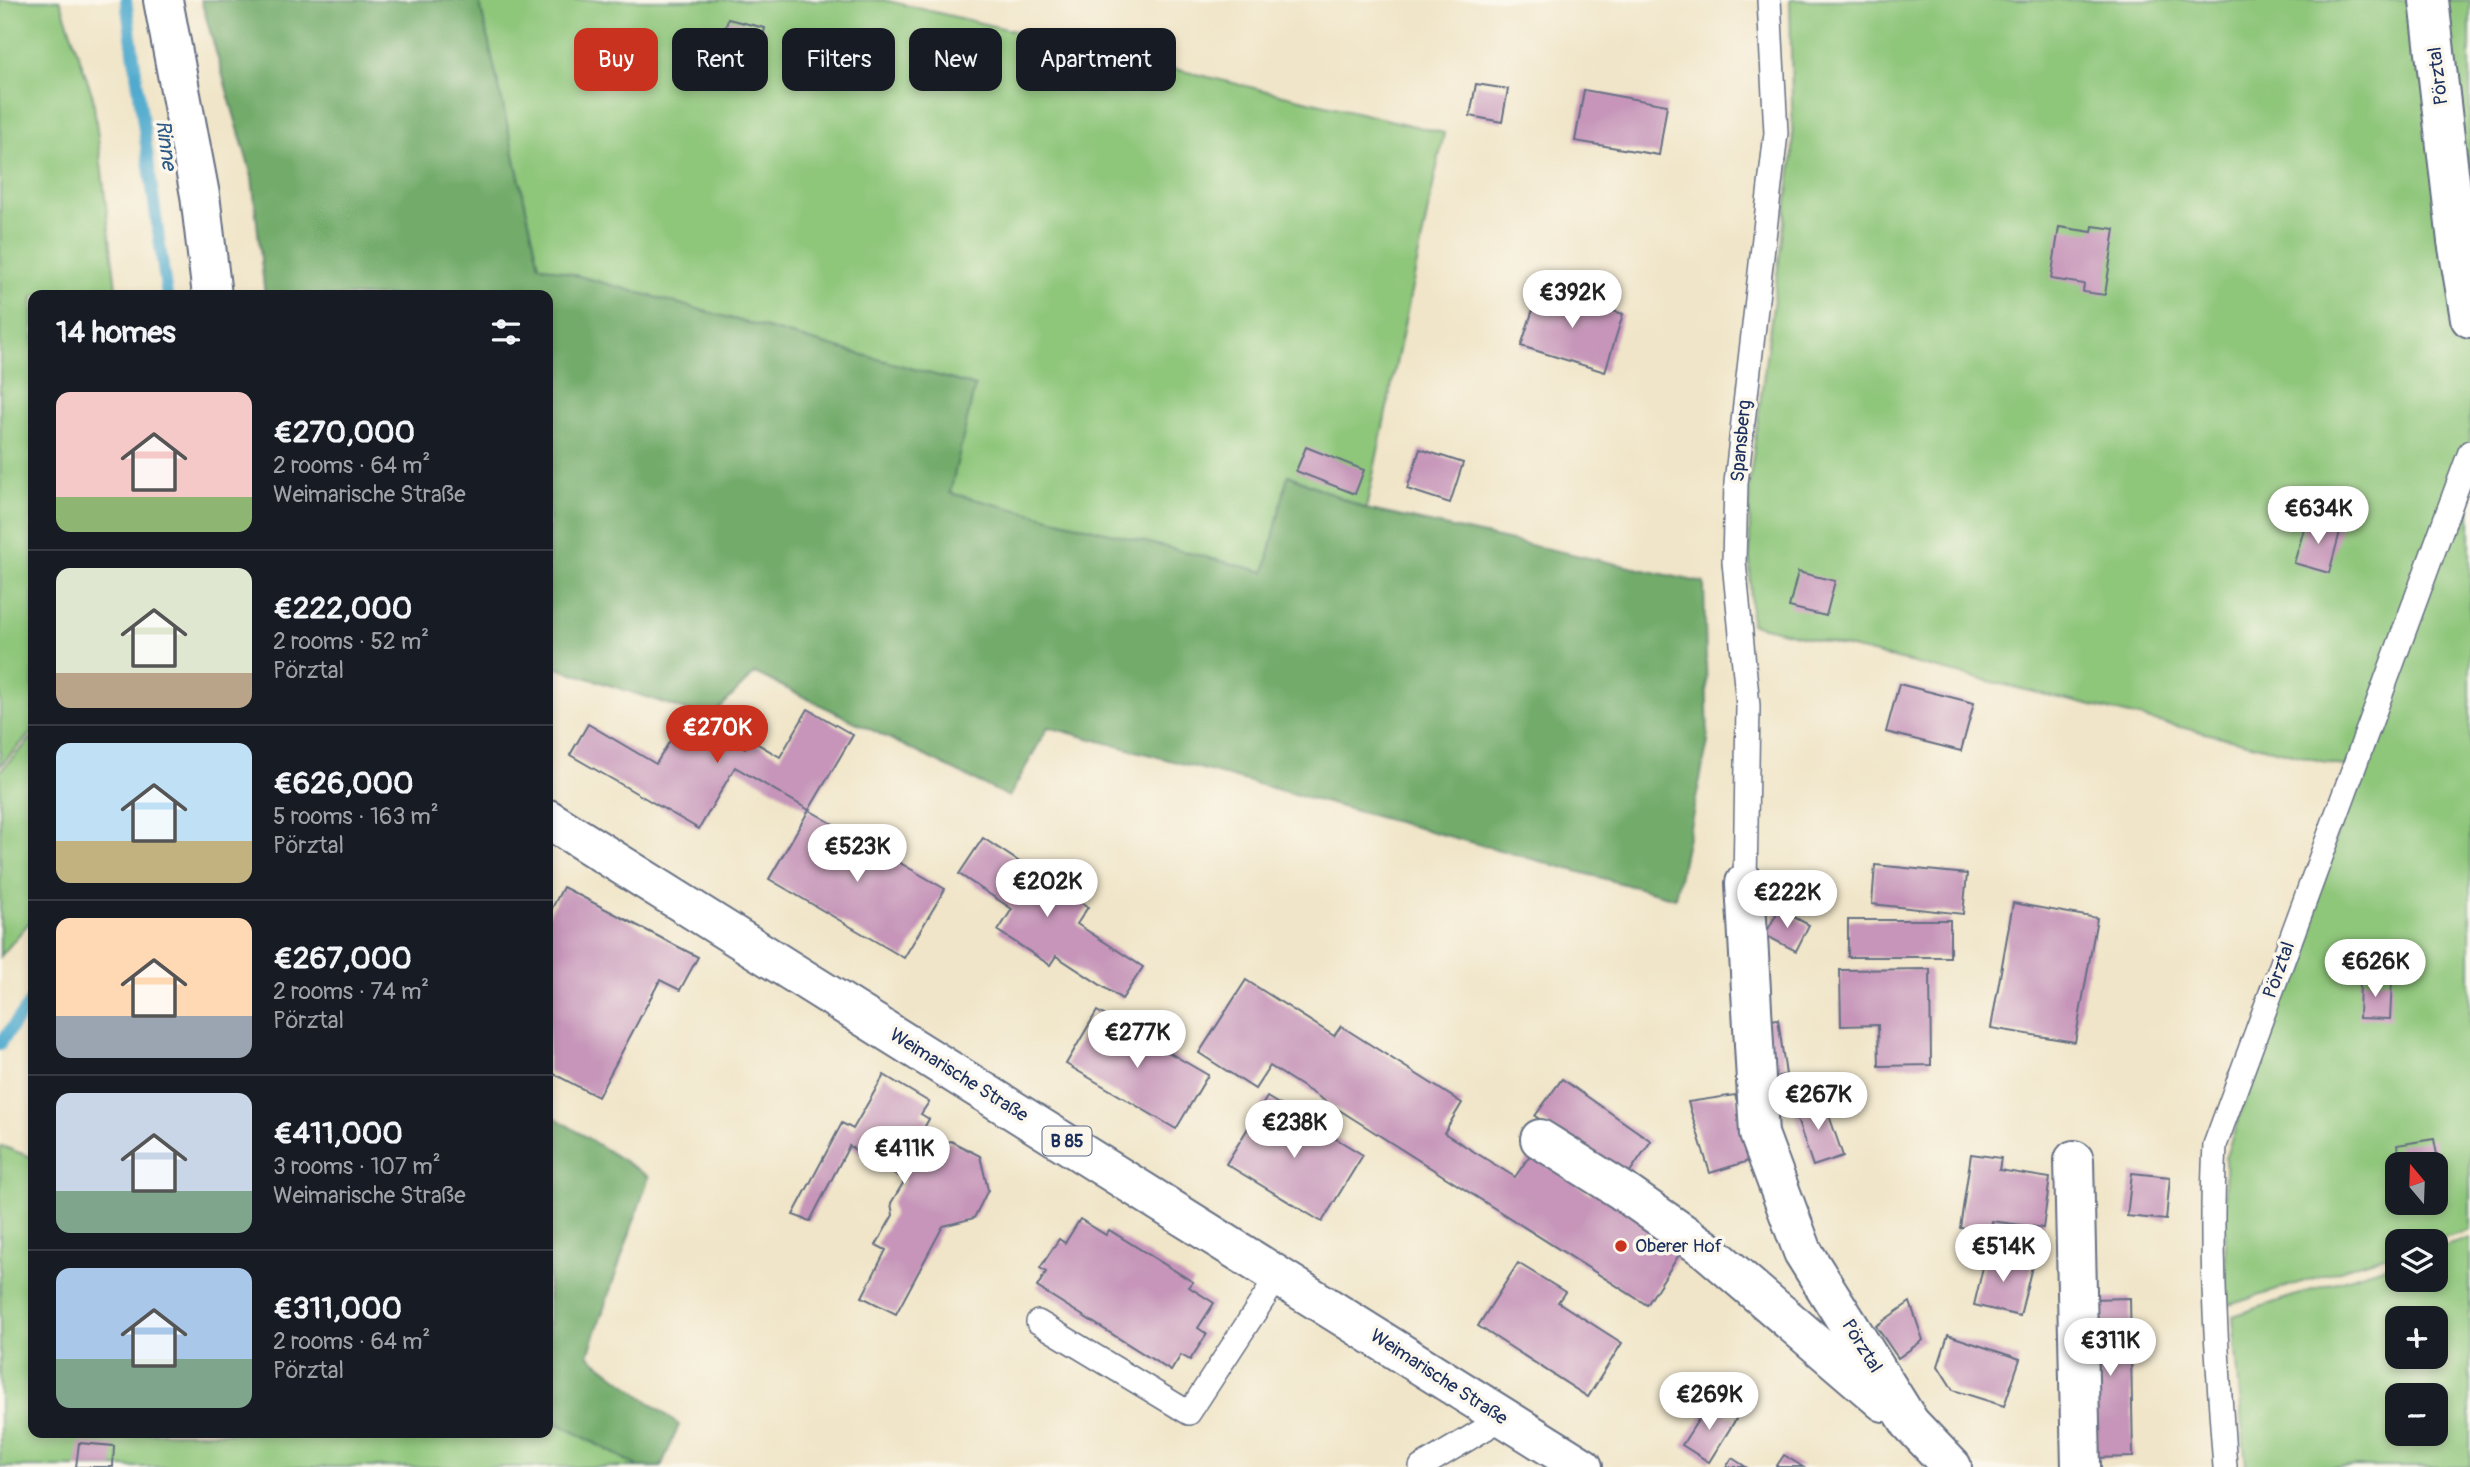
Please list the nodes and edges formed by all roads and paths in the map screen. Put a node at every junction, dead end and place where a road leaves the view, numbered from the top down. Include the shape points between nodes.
1 (163, 0) edge
2 (1769, 0) edge
3 (2429, 0) edge
4 (211, 290) edge
5 (2470, 318) edge
6 (2470, 452) edge
7 (553, 822) edge
8 (1745, 883) joint
9 (1541, 1139) dead end
10 (2074, 1160) dead end
11 (1279, 1275) junction
12 (1038, 1322) dead end
13 (1503, 1418) junction
14 (1910, 1423) junction
15 (1421, 1467) edge
16 (1583, 1467) edge
17 (1952, 1467) edge
18 (2081, 1467) edge
19 (2225, 1467) edge

1 - 4 street via 200,195
2 - 8 lane, Spansberg via 1776,133 1736,483 1734,562 1748,706
3 - 5 street, Pörztal via 2456,241
6 - 19 lane, Pörztal via 2215,1145 2212,1308
7 - 11 street, Weimarische Straße / B 85
8 - 14 street, Pörztal via 1759,1134 1803,1252
9 - 14 street via 1707,1250
10 - 18 street
11 - 12 lane via 1189,1413
11 - 13 street, Weimarische Straße / B 85
13 - 15 lane
13 - 16 street, Weimarische Straße / B 85
14 - 17 street, Pörztal

